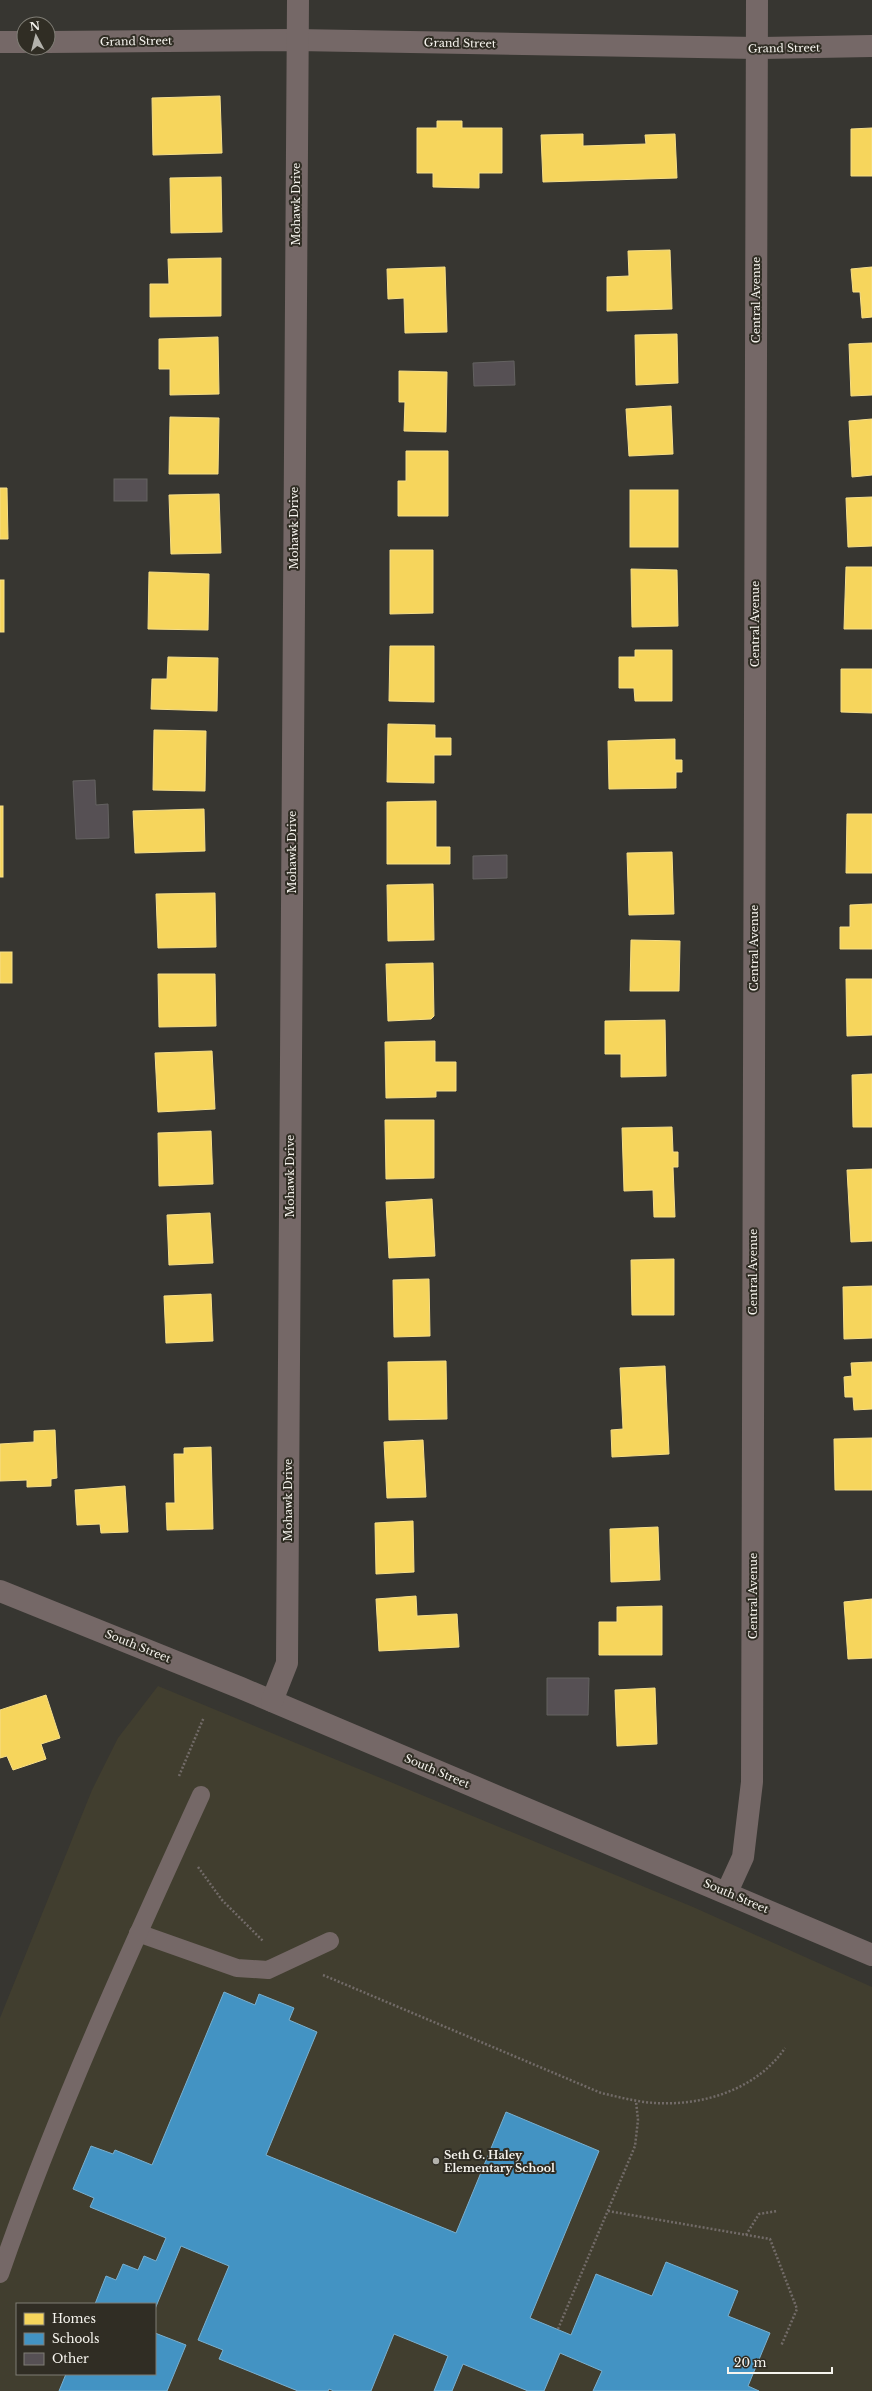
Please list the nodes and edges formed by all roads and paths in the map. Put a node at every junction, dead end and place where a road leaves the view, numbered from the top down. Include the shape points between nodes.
1 (298, 0) edge
2 (756, 0) edge
3 (297, 40) junction
4 (0, 42) edge
5 (16, 42) edge
6 (56, 42) edge
7 (872, 46) edge
8 (756, 48) junction
9 (0, 1591) edge
10 (272, 1701) junction
11 (204, 1717) dead end
12 (177, 1781) dead end
13 (201, 1795) dead end
14 (180, 1841) junction
15 (727, 1892) junction
16 (138, 1934) junction
17 (330, 1941) dead end
18 (872, 1955) edge
19 (292, 1959) junction
20 (785, 2048) dead end
21 (636, 2101) junction
22 (608, 2211) junction
23 (776, 2211) dead end
24 (746, 2235) junction
25 (0, 2274) edge
26 (558, 2329) dead end
27 (781, 2346) dead end

1 - 3 street, Mohawk Drive
2 - 8 street, Central Avenue
3 - 6 street, Grand Street
3 - 8 street, Grand Street
3 - 10 street, Mohawk Drive via 287,1664
4 - 5 street
7 - 8 street, Grand Street
8 - 15 street, Central Avenue via 752,1782 743,1858
9 - 10 street, South Street
10 - 15 street, South Street
11 - 12 path
13 - 14 lane
14 - 16 lane
14 - 19 path via 222,1900 265,1943
15 - 18 street, South Street
16 - 19 lane via 237,1968 268,1970
16 - 25 lane via 30,2187
17 - 19 lane
19 - 21 path via 322,1975 601,2093
20 - 21 path via 774,2065 755,2079 722,2094 676,2102
21 - 22 path via 635,2146
22 - 24 path
22 - 26 path
23 - 24 path via 759,2214
24 - 27 path via 770,2239 797,2309

